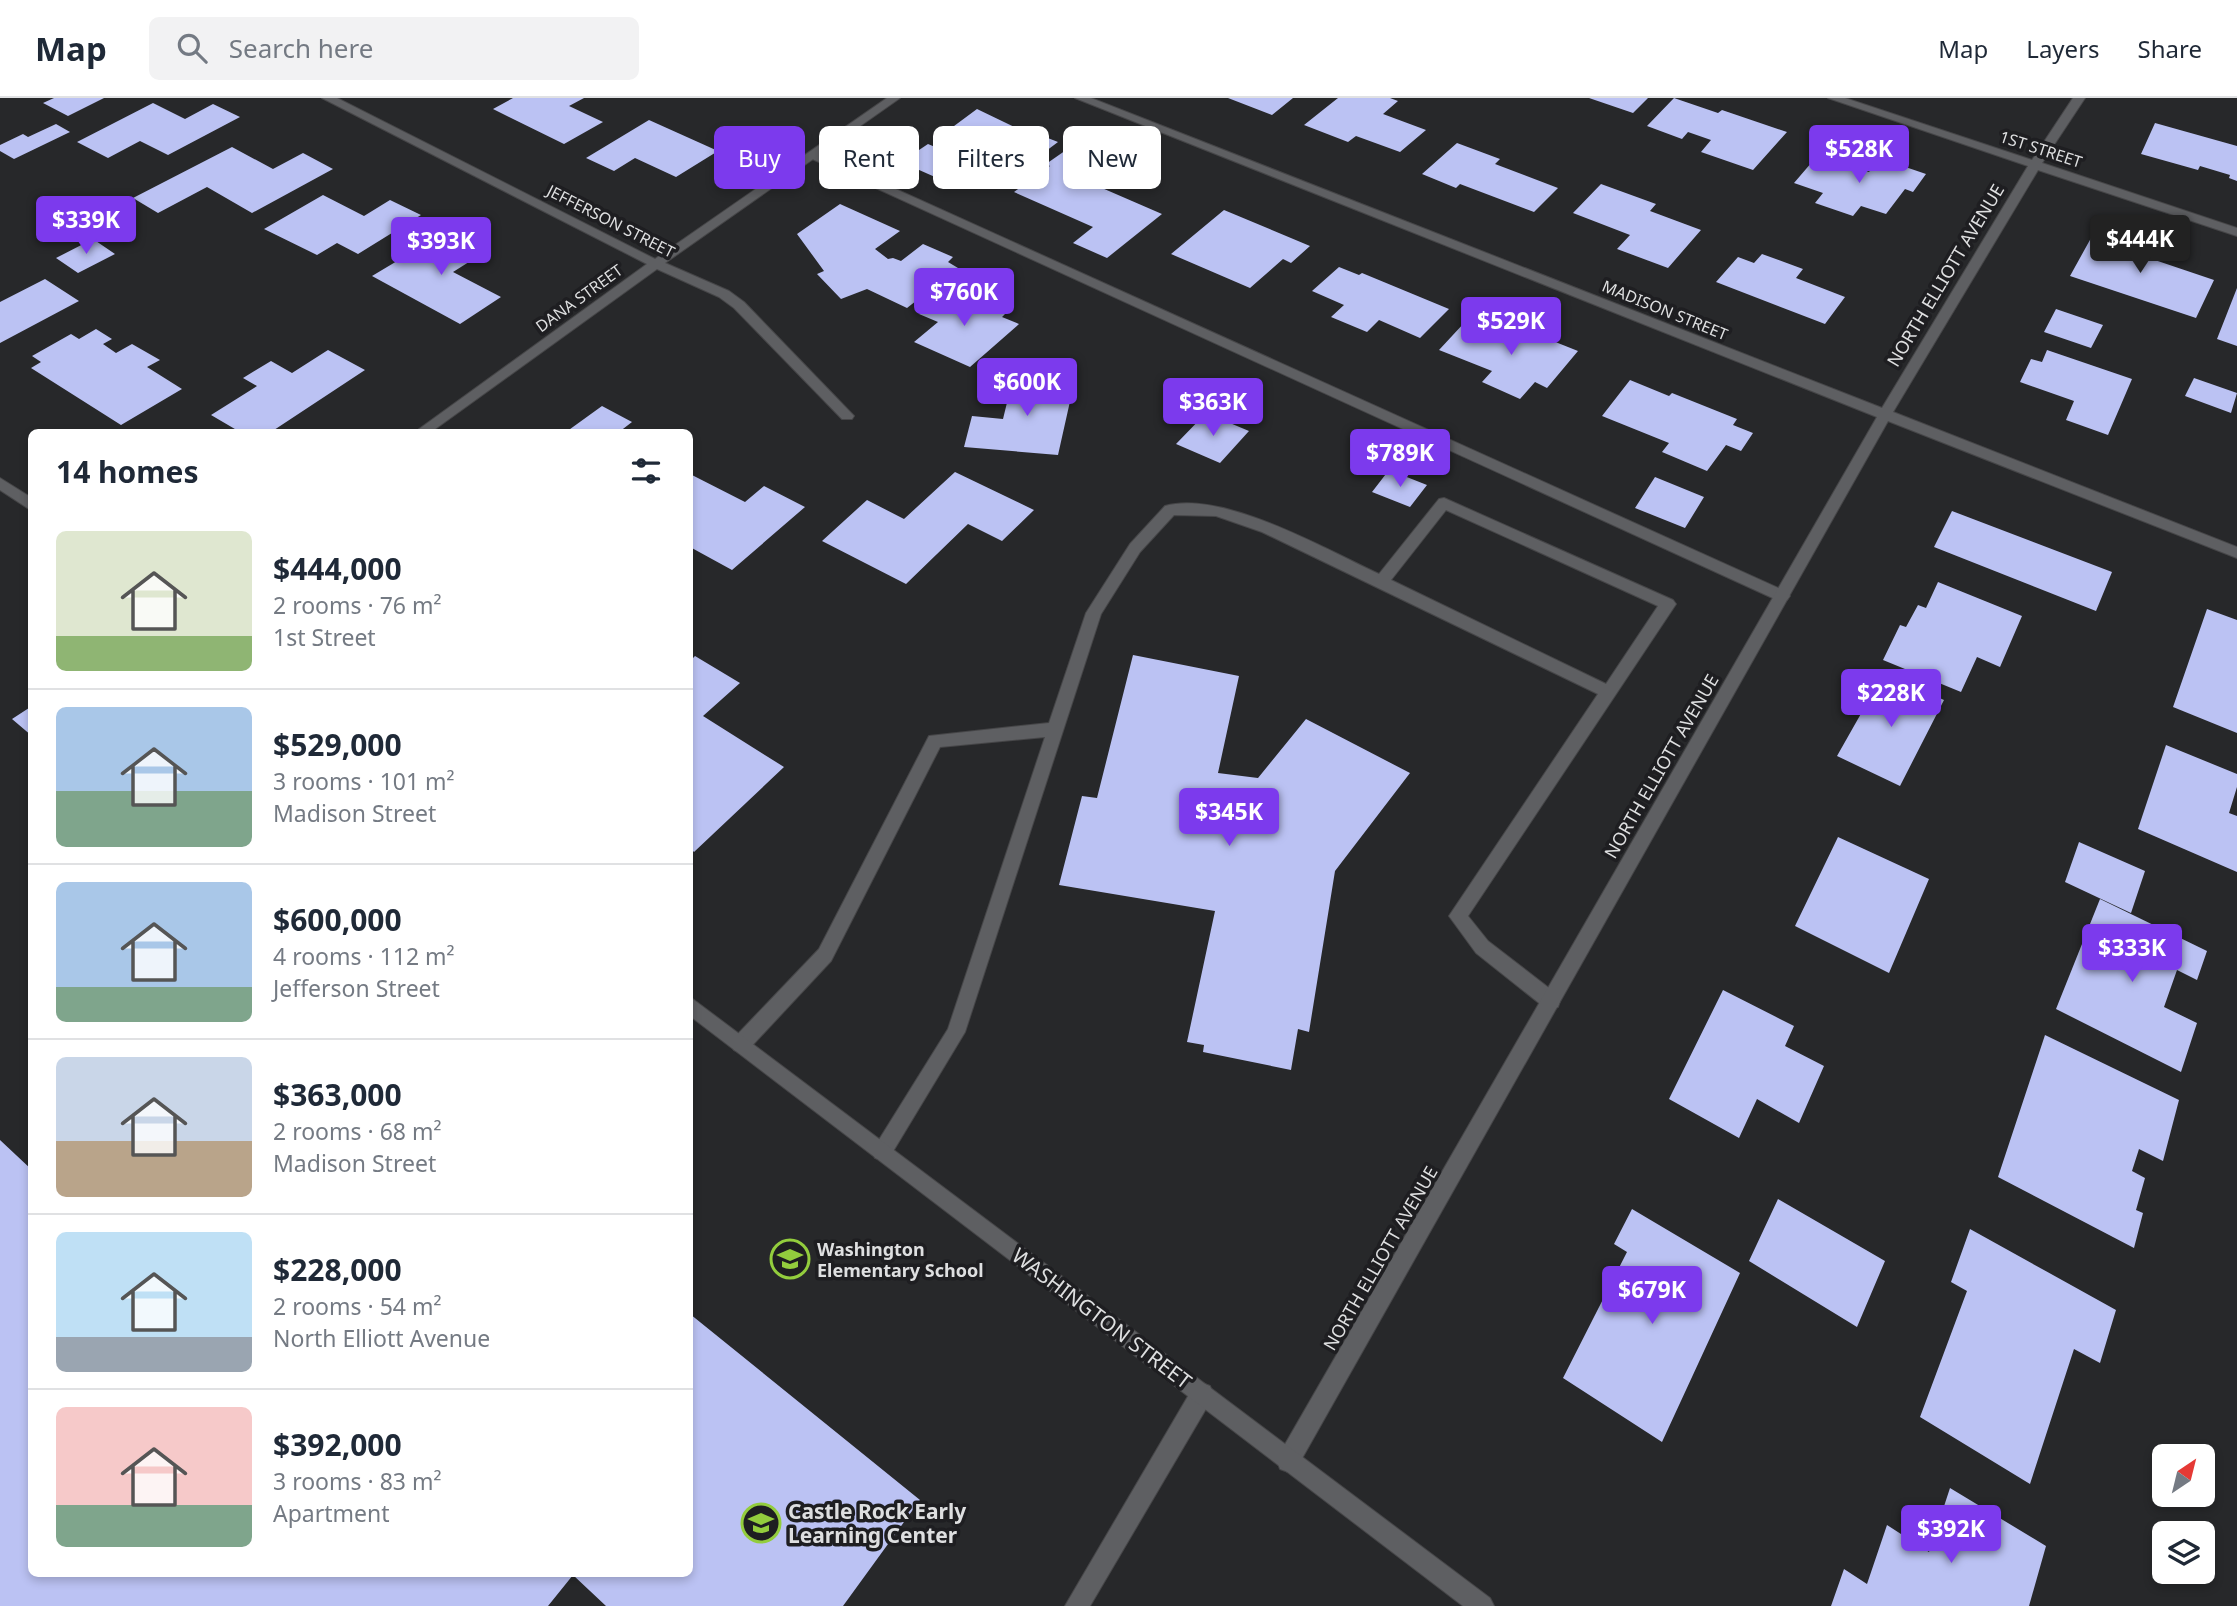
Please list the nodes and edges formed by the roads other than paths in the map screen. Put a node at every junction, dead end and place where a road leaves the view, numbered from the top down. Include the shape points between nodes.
1 (328, 98) edge
2 (894, 98) edge
3 (1081, 98) edge
4 (1834, 98) edge
5 (2079, 98) edge
6 (812, 155) junction
7 (2035, 164) junction
8 (2237, 232) edge
9 (656, 264) junction
10 (1885, 415) junction
11 (847, 416) dead end
12 (426, 429) edge
13 (0, 483) edge
14 (28, 503) edge
15 (2237, 553) edge
16 (1381, 582) junction
17 (1782, 596) junction
18 (1608, 692) junction
19 (1056, 729) junction
20 (1551, 1001) junction
21 (693, 1007) edge
22 (741, 1044) junction
23 (882, 1151) junction
24 (1202, 1394) junction
25 (1288, 1461) junction
26 (1077, 1606) edge
27 (1482, 1606) edge

1 - 9 street, JEFFERSON STREET
2 - 6 street, DANA STREET
3 - 10 street, MADISON STREET
4 - 7 street, 1ST STREET
5 - 7 street, NORTH ELLIOTT AVENUE
6 - 9 street, DANA STREET
6 - 17 street
7 - 8 street, 1ST STREET
7 - 10 street, NORTH ELLIOTT AVENUE
9 - 11 street, JEFFERSON STREET via 724,294 738,305
9 - 12 street, DANA STREET
10 - 15 street, MADISON STREET
10 - 17 street, NORTH ELLIOTT AVENUE
13 - 14 street
16 - 18 street
16 - 18 street via 1444,503 1668,604
16 - 19 street via 1267,528 1217,511 1170,510 1135,548 1094,613
17 - 20 street, NORTH ELLIOTT AVENUE
18 - 20 street via 1458,916 1482,947
19 - 22 street via 935,741 825,955
19 - 23 street via 956,1032
20 - 25 street, NORTH ELLIOTT AVENUE
21 - 22 street, WASHINGTON STREET
22 - 23 street, WASHINGTON STREET
23 - 24 street, WASHINGTON STREET
24 - 25 street, WASHINGTON STREET
24 - 26 street
25 - 27 street, WASHINGTON STREET

